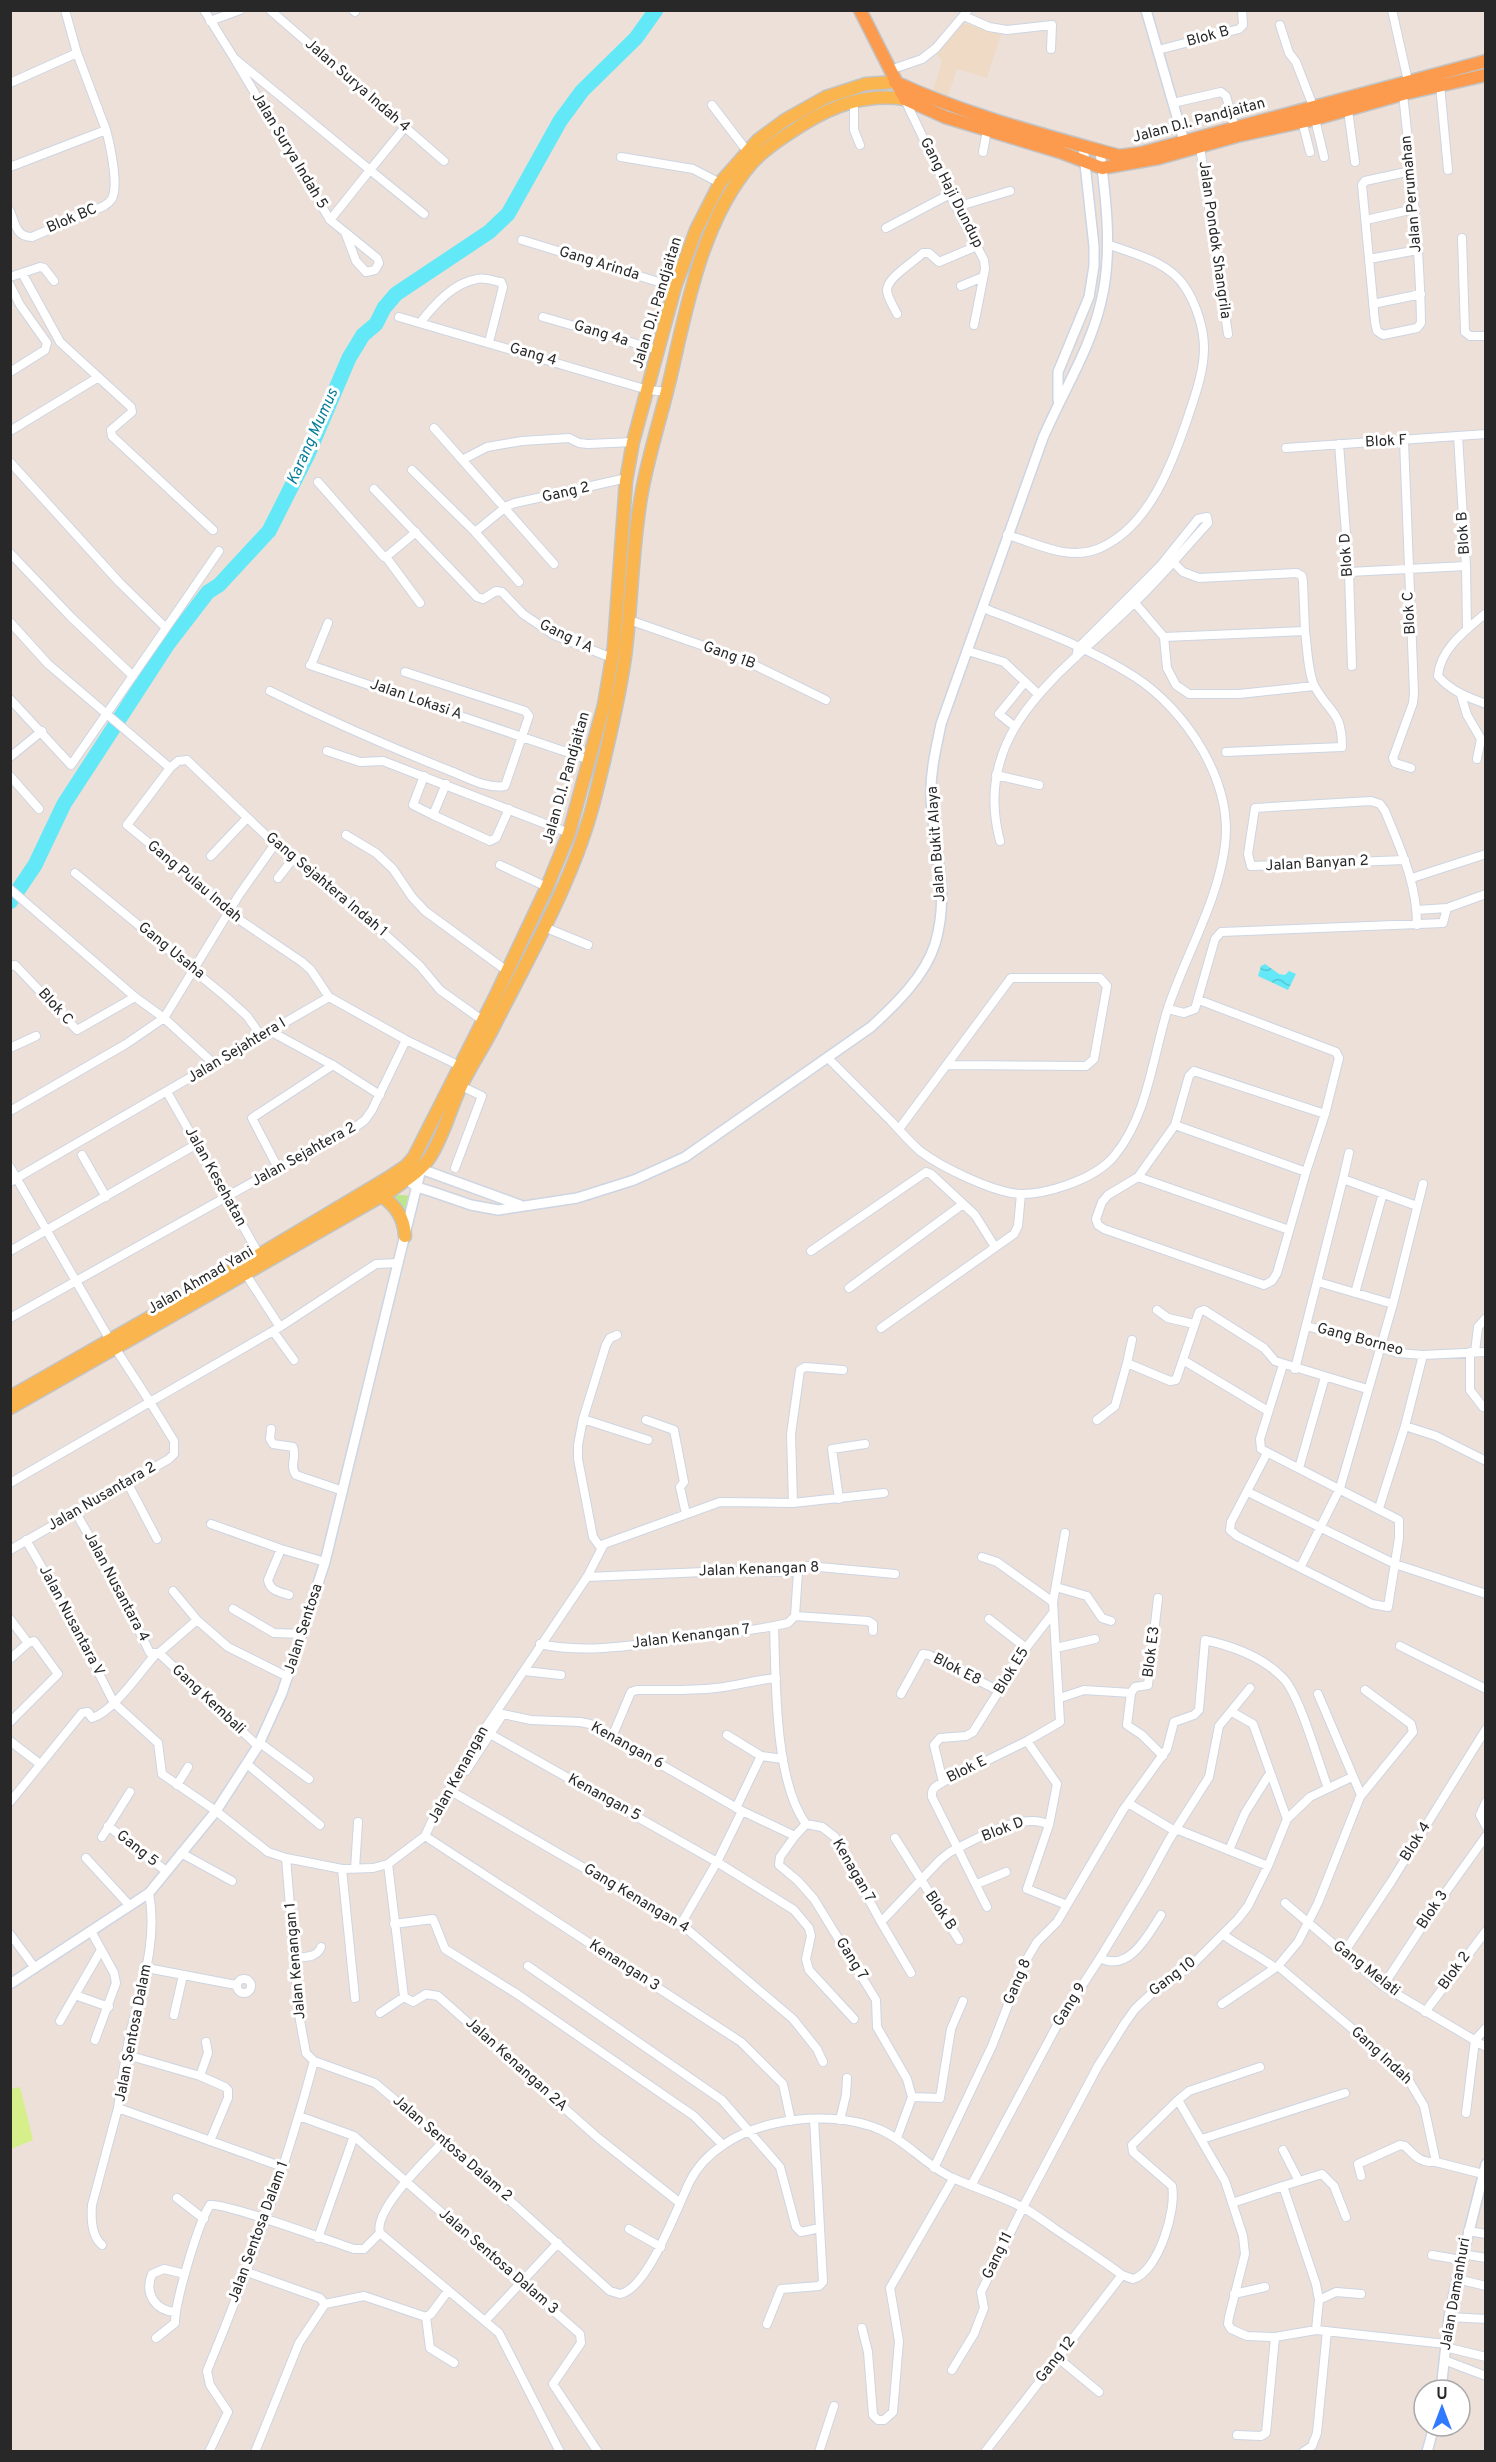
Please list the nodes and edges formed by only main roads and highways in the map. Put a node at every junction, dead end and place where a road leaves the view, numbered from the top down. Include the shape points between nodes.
1 (860, 10) edge
2 (1485, 61) edge
3 (1485, 75) edge
4 (895, 82) junction
5 (905, 99) junction
6 (1310, 115) junction
7 (1236, 131) junction
8 (588, 766) junction
9 (600, 775) junction
10 (402, 1179) junction
11 (381, 1196) junction
12 (405, 1236) road end
13 (261, 1259) junction
14 (112, 1344) junction
15 (10, 1397) edge
16 (10, 1408) edge

1 - 4 highway
2 - 6 highway, Jalan D.I. Pandjaitan via 1408,81
3 - 6 highway, Jalan D.I. Pandjaitan via 1348,110
4 - 5 highway
4 - 7 highway, Jalan D.I. Pandjaitan via 932,99 1119,156
4 - 8 main road, Jalan D.I. Pandjaitan via 866,84 820,99 785,120 747,151 720,183 696,230 675,287 633,442 612,658
5 - 7 highway, Jalan D.I. Pandjaitan via 945,117 1102,168 1200,147
5 - 9 main road, Jalan D.I. Pandjaitan via 880,96 854,101 813,118 751,164 725,202 689,293 641,493 624,659
6 - 7 highway, Jalan D.I. Pandjaitan
6 - 7 highway, Jalan D.I. Pandjaitan
8 - 9 main road
8 - 10 main road, Jalan D.I. Pandjaitan via 569,833 547,887
9 - 10 main road, Jalan D.I. Pandjaitan via 580,845 544,927 461,1086 431,1156 420,1169
10 - 11 main road, Jalan Ahmad Yani
10 - 13 main road, Jalan Ahmad Yani
11 - 12 main road via 396,1208
11 - 13 main road, Jalan Ahmad Yani
13 - 14 main road, Jalan Ahmad Yani
13 - 14 main road, Jalan Ahmad Yani via 245,1273
14 - 15 main road, Jalan Ahmad Yani
14 - 16 main road, Jalan Ahmad Yani

